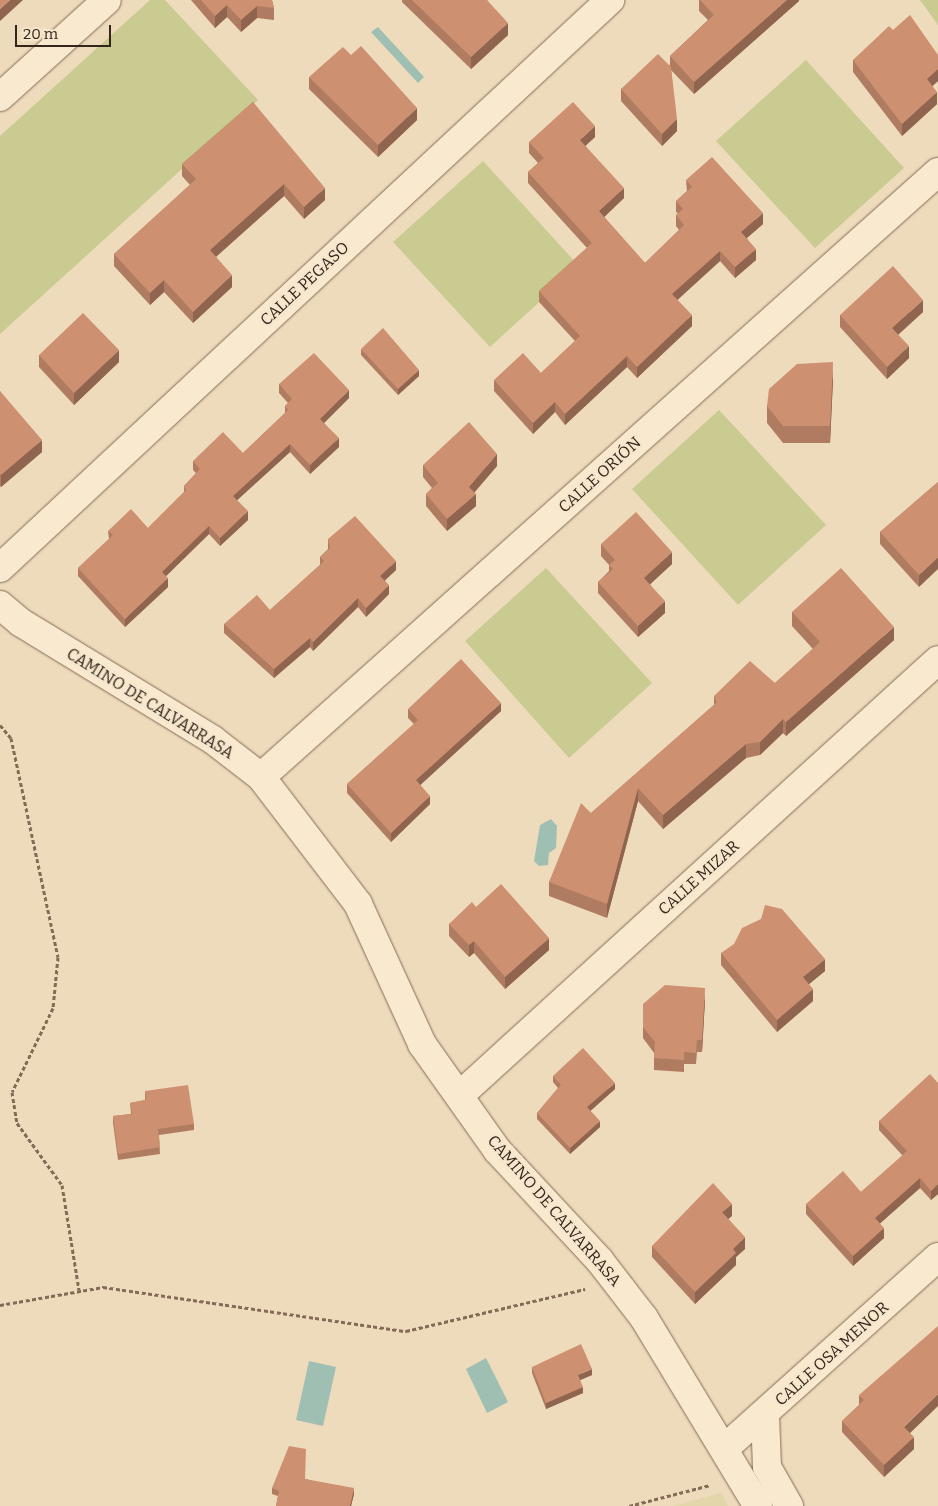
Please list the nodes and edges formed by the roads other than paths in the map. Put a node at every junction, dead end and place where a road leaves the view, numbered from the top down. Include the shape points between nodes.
1 (107, 0) edge
2 (610, 0) edge
3 (0, 97) edge
4 (938, 172) edge
5 (0, 568) edge
6 (0, 605) edge
7 (938, 660) edge
8 (261, 777) junction
9 (460, 1096) junction
10 (938, 1257) edge
11 (764, 1415) junction
12 (725, 1448) junction
13 (756, 1489) edge
14 (789, 1506) edge

1 - 3 street
2 - 5 street, CALLE PEGASO
4 - 8 street, CALLE ORIÓN
6 - 8 street, CAMINO DE CALVARRASA via 20,622 212,740
7 - 9 street, CALLE MIZAR
8 - 9 street, CAMINO DE CALVARRASA via 358,904 422,1044
9 - 12 street, CAMINO DE CALVARRASA via 497,1150 613,1277
10 - 11 street, CALLE OSA MENOR
11 - 12 street, CALLE OSA MENOR
11 - 13 street
12 - 13 street, CAMINO DE CALVARRASA
13 - 14 street, CAMINO DE CALVARRASA

